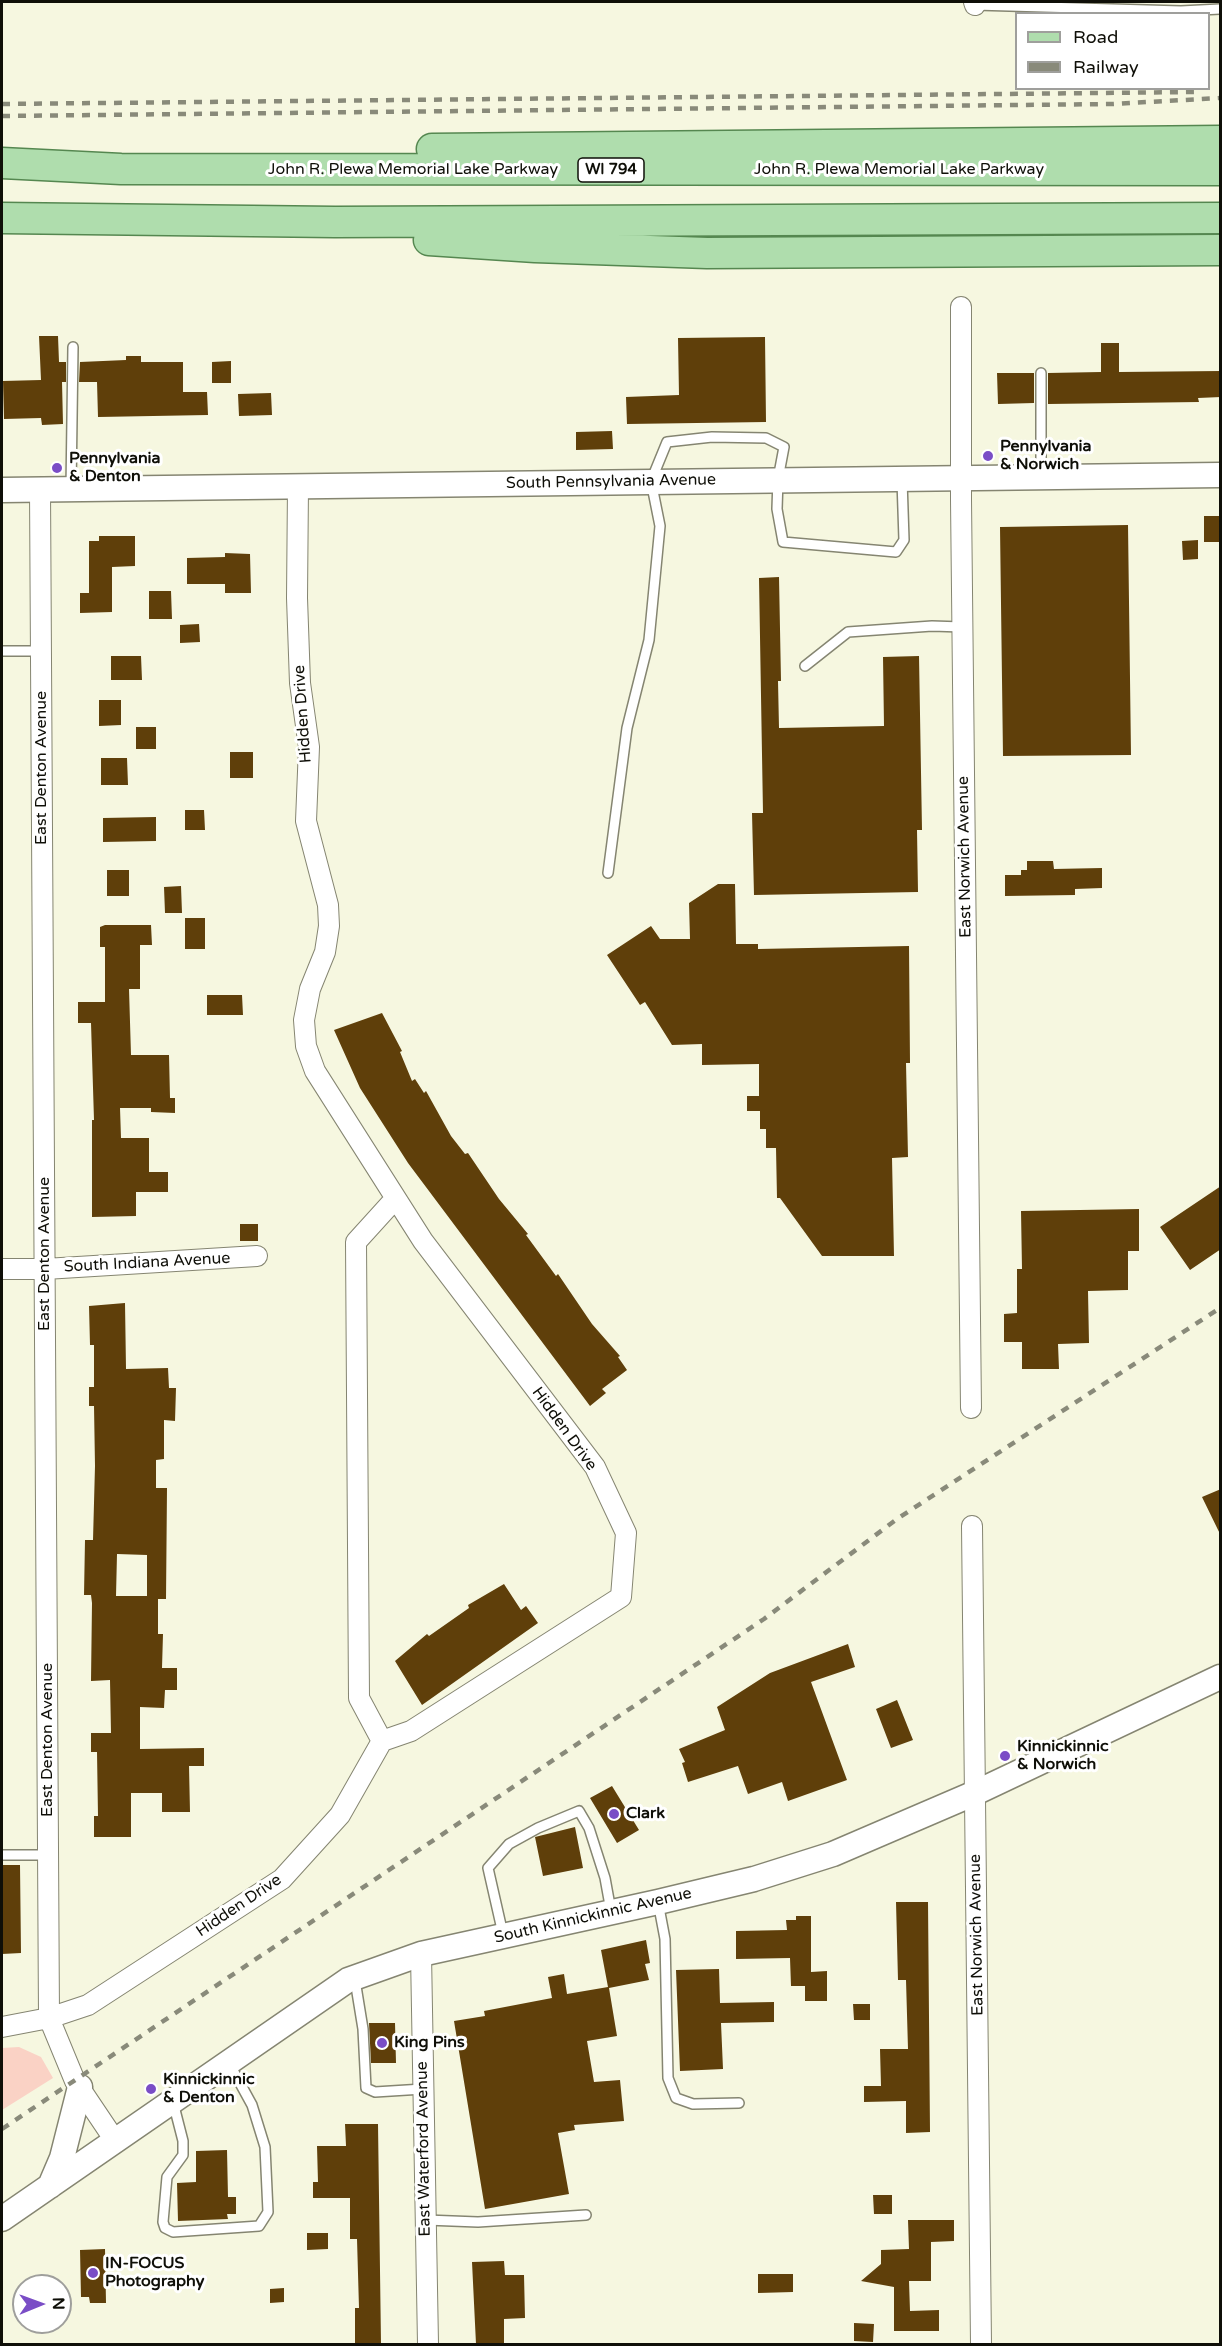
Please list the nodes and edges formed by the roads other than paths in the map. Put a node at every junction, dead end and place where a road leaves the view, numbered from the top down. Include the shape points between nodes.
1 (974, 3) edge
2 (1221, 9) edge
3 (1221, 141) edge
4 (2, 163) edge
5 (50, 164) junction
6 (1221, 170) edge
7 (2, 218) edge
8 (1221, 218) edge
9 (335, 222) junction
10 (1221, 250) edge
11 (961, 307) dead end
12 (72, 347) dead end
13 (1041, 373) dead end
14 (1221, 475) edge
15 (1041, 476) junction
16 (902, 477) junction
17 (960, 477) junction
18 (778, 479) junction
19 (651, 481) junction
20 (298, 486) junction
21 (71, 489) junction
22 (2, 490) edge
23 (40, 490) junction
24 (962, 627) junction
25 (2, 651) edge
26 (41, 651) junction
27 (805, 666) dead end
28 (608, 873) dead end
29 (395, 1199) junction
30 (257, 1256) dead end
31 (2, 1269) edge
32 (45, 1269) junction
33 (971, 1408) dead end
34 (972, 1526) dead end
35 (1221, 1677) edge
36 (382, 1741) junction
37 (975, 1792) junction
38 (2, 1855) edge
39 (48, 1855) junction
40 (658, 1902) junction
41 (612, 1912) junction
42 (503, 1936) junction
43 (421, 1954) junction
44 (354, 1978) junction
45 (49, 2018) junction
46 (2, 2027) edge
47 (229, 2063) junction
48 (80, 2087) junction
49 (423, 2089) junction
50 (173, 2102) junction
51 (739, 2103) dead end
52 (116, 2142) junction
53 (50, 2186) junction
54 (586, 2215) dead end
55 (2, 2219) edge
56 (426, 2220) junction
57 (428, 2344) edge
58 (981, 2344) edge

1 - 2 lane
3 - 5 main road via 133,153
4 - 5 main road, John R. Plewa Memorial Lake Parkway / WI 794
5 - 6 main road, John R. Plewa Memorial Lake Parkway / WI 794 via 121,170
7 - 9 main road
8 - 9 main road
9 - 10 main road via 428,240 708,253
11 - 17 street, East Norwich Avenue
12 - 21 lane
13 - 15 lane
14 - 15 street, South Pennsylvania Avenue
15 - 17 street, South Pennsylvania Avenue
16 - 17 street, South Pennsylvania Avenue
16 - 18 street, South Pennsylvania Avenue
16 - 18 lane via 904,540 896,552 783,542 777,509
17 - 24 street, East Norwich Avenue
18 - 19 street, South Pennsylvania Avenue
18 - 19 lane via 784,447 766,438 712,437 667,442
19 - 20 street, South Pennsylvania Avenue
19 - 28 lane via 660,526 649,640 627,728
20 - 21 street, South Pennsylvania Avenue
20 - 29 street, Hidden Drive via 300,683 309,747 306,821 328,904 329,926 304,1020 306,1046 315,1071
21 - 23 street, South Pennsylvania Avenue
22 - 23 street, South Pennsylvania Avenue
23 - 26 street, East Denton Avenue
24 - 27 lane via 848,632
24 - 33 street, East Norwich Avenue
25 - 26 lane
26 - 32 street, East Denton Avenue
29 - 36 street via 357,1242 359,1698
29 - 36 street, Hidden Drive via 595,1467 626,1533 621,1597 411,1731
30 - 32 street, South Indiana Avenue
31 - 32 street, South Indiana Avenue
32 - 39 street, East Denton Avenue
34 - 37 street, East Norwich Avenue
35 - 37 street, South Kinnickinnic Avenue
36 - 45 street, Hidden Drive via 340,1815 282,1879 88,2005
37 - 40 street, South Kinnickinnic Avenue via 833,1854 754,1879
37 - 58 street, East Norwich Avenue
38 - 39 lane
39 - 45 street, East Denton Avenue
40 - 41 street, South Kinnickinnic Avenue
40 - 51 lane via 665,1940 668,2078 676,2098 693,2104
41 - 42 street, South Kinnickinnic Avenue
41 - 42 lane via 589,1828 579,1811 509,1844 488,1868
42 - 43 street, South Kinnickinnic Avenue
43 - 44 street, South Kinnickinnic Avenue
43 - 49 street, East Waterford Avenue
44 - 47 street, South Kinnickinnic Avenue
44 - 49 lane via 363,2029 366,2088
45 - 46 street, Hidden Drive
45 - 48 street
47 - 50 street, South Kinnickinnic Avenue
47 - 50 lane via 252,2105 265,2147 268,2212 259,2226 173,2232 165,2228 166,2182 183,2155
48 - 52 street
48 - 53 street via 62,2158
49 - 56 street, East Waterford Avenue
50 - 52 street, South Kinnickinnic Avenue
52 - 53 street, South Kinnickinnic Avenue
53 - 55 street, South Kinnickinnic Avenue
54 - 56 lane via 478,2222
56 - 57 street, East Waterford Avenue

